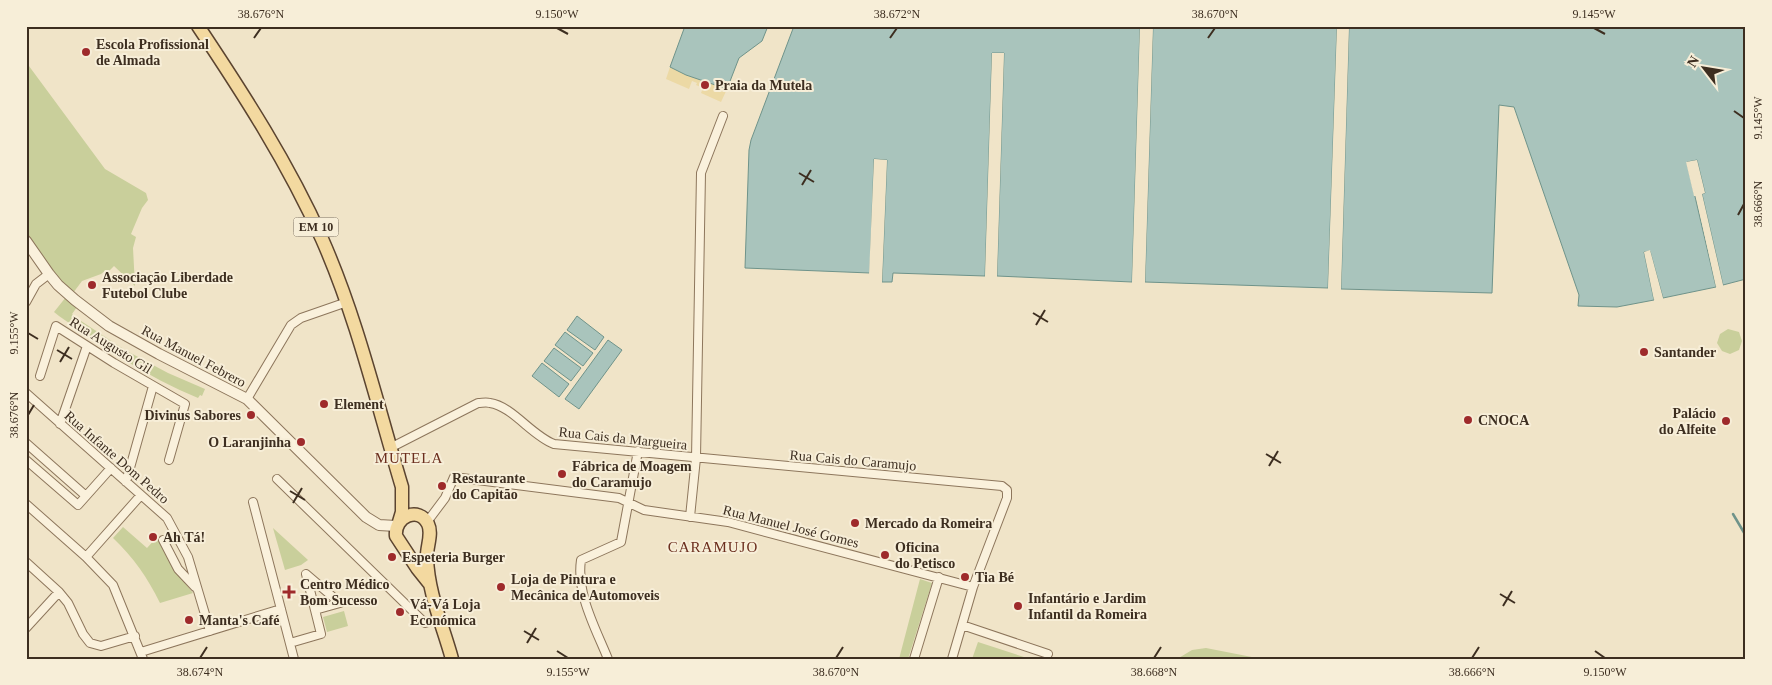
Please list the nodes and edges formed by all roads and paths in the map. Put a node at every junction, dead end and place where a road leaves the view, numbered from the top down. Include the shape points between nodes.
1 (198, 26) edge
2 (723, 116) dead end
3 (26, 241) edge
4 (49, 274) junction
5 (26, 302) edge
6 (347, 302) junction
7 (87, 346) junction
8 (40, 376) dead end
9 (153, 386) junction
10 (26, 393) edge
11 (247, 399) junction
12 (60, 424) junction
13 (26, 443) edge
14 (390, 448) junction
15 (638, 451) junction
16 (696, 458) junction
17 (26, 460) edge
18 (169, 460) dead end
19 (111, 468) junction
20 (278, 478) dead end
21 (126, 482) junction
22 (402, 487) junction
23 (141, 495) junction
24 (86, 496) junction
25 (253, 502) dead end
26 (628, 502) junction
27 (26, 504) edge
28 (690, 517) junction
29 (426, 521) junction
30 (398, 524) junction
31 (163, 540) dead end
32 (428, 540) junction
33 (400, 544) junction
34 (86, 557) junction
35 (26, 562) edge
36 (939, 577) junction
37 (429, 583) junction
38 (973, 586) junction
39 (198, 590) junction
40 (59, 592) junction
41 (281, 609) junction
42 (315, 610) junction
43 (440, 616) junction
44 (962, 625) junction
45 (26, 628) edge
46 (210, 631) junction
47 (134, 636) junction
48 (290, 643) junction
49 (1048, 654) dead end
50 (142, 656) edge
51 (294, 659) edge
52 (452, 659) edge
53 (608, 659) edge
54 (914, 659) edge
55 (952, 659) edge

1 - 6 main road, EM 10 via 267,132 295,182
2 - 16 street via 701,173
3 - 4 street, Rua Manuel Febrero
4 - 5 street via 36,284
4 - 11 street, Rua Manuel Febrero via 75,300 109,326
6 - 11 street via 301,318 291,325
6 - 14 main road, EM 10
7 - 8 street, Rua Augusto Gil via 56,326
7 - 9 street, Rua Augusto Gil
7 - 12 street
9 - 18 street, Rua Augusto Gil via 185,404
9 - 21 street, Rua Augusto Gil
10 - 12 street, Rua Infante Dom Pedro
11 - 30 street, Rua Manuel Febrero via 366,517 379,525
12 - 19 street, Rua Infante Dom Pedro
13 - 24 street
14 - 15 street, Rua Cais da Margueira via 478,403 490,403 504,408 544,440 554,444
14 - 22 main road, EM 10
15 - 16 street, Rua Cais da Margueira
15 - 26 street
16 - 28 street
16 - 38 street, Rua Cais do Caramujo via 998,486 1007,490 1008,498
17 - 24 street via 78,505
19 - 21 street, Rua Infante Dom Pedro
19 - 24 street
20 - 43 street via 425,623
21 - 23 street, Rua Infante Dom Pedro
22 - 29 main road, EM 10
22 - 30 main road, EM 10 via 402,512
23 - 34 street
23 - 39 street, Rua Infante Dom Pedro via 167,518 188,557
25 - 41 street
26 - 28 street, Rua Manuel José Gomes via 644,510
26 - 29 street, Rua Manuel José Gomes via 619,498 454,477 445,498
26 - 53 street via 621,542 581,560 580,567 584,600
27 - 34 street
28 - 36 street, Rua Manuel José Gomes via 728,522
29 - 30 main road via 410,515
29 - 32 main road, EM 10 via 430,530
30 - 33 main road, EM 10 via 396,536
31 - 39 street via 178,569
32 - 33 main road via 418,549 408,549
32 - 37 main road, EM 10
33 - 37 main road, EM 10
34 - 47 street via 112,585
35 - 40 street
36 - 38 street, Rua Manuel José Gomes
36 - 54 street
37 - 43 main road, EM 10
38 - 44 street
39 - 46 street, Rua Infante Dom Pedro
40 - 45 street
40 - 47 street via 90,642 101,646
41 - 46 street
41 - 48 street
42 - 42 street via 308,583 306,574 340,603
42 - 48 street via 321,634
43 - 52 main road, EM 10
44 - 49 street
44 - 55 street
46 - 50 street
47 - 50 street
48 - 51 street

